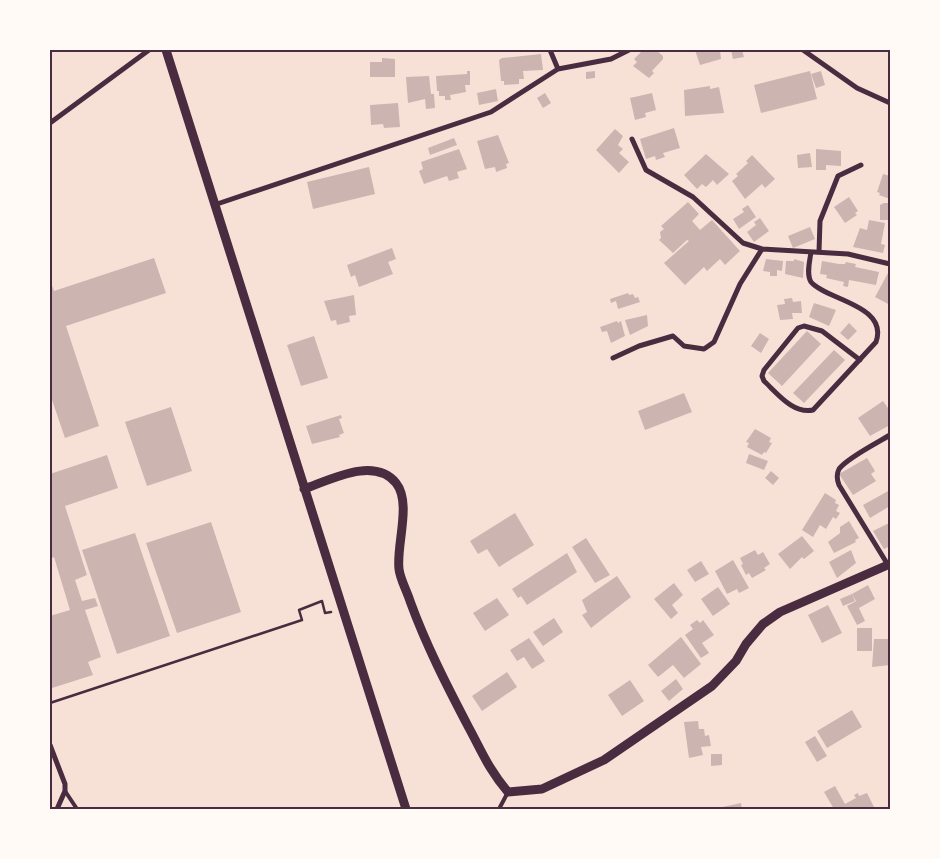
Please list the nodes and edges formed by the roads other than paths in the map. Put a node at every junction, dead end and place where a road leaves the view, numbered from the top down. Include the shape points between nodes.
1 (149, 50) edge
2 (166, 50) edge
3 (550, 50) edge
4 (629, 50) edge
5 (803, 50) edge
6 (558, 69) junction
7 (890, 103) edge
8 (50, 123) edge
9 (632, 138) dead end
10 (861, 164) dead end
11 (216, 204) junction
12 (762, 249) junction
13 (811, 252) junction
14 (819, 252) junction
15 (890, 264) edge
16 (613, 358) dead end
17 (860, 360) junction
18 (890, 436) edge
19 (304, 489) junction
20 (889, 565) edge
21 (50, 745) edge
22 (65, 791) junction
23 (508, 792) junction
24 (57, 809) edge
25 (77, 809) edge
26 (406, 809) edge
27 (499, 809) edge

1 - 8 street
2 - 11 street
3 - 6 street
4 - 6 street via 611,59
5 - 7 street via 857,88
6 - 11 street via 491,112
9 - 12 street via 646,170 694,197 743,244
10 - 14 street via 838,176 820,221
11 - 19 street
12 - 13 street
12 - 16 street via 740,284 714,342 704,349 684,346 673,336
13 - 14 street
13 - 17 street via 810,281 853,303 876,326 876,342
14 - 15 street via 848,254
17 - 17 street via 813,410 804,412 796,409 762,376 792,335 804,326 822,331
18 - 20 street via 846,463 837,478
19 - 23 street via 366,470 382,472 396,483 402,500 399,569 418,622 444,682 492,773
19 - 26 street
20 - 23 street via 780,612 763,624 736,661 712,686 604,760 542,789
21 - 22 street
22 - 24 street
22 - 25 lane
23 - 27 lane

